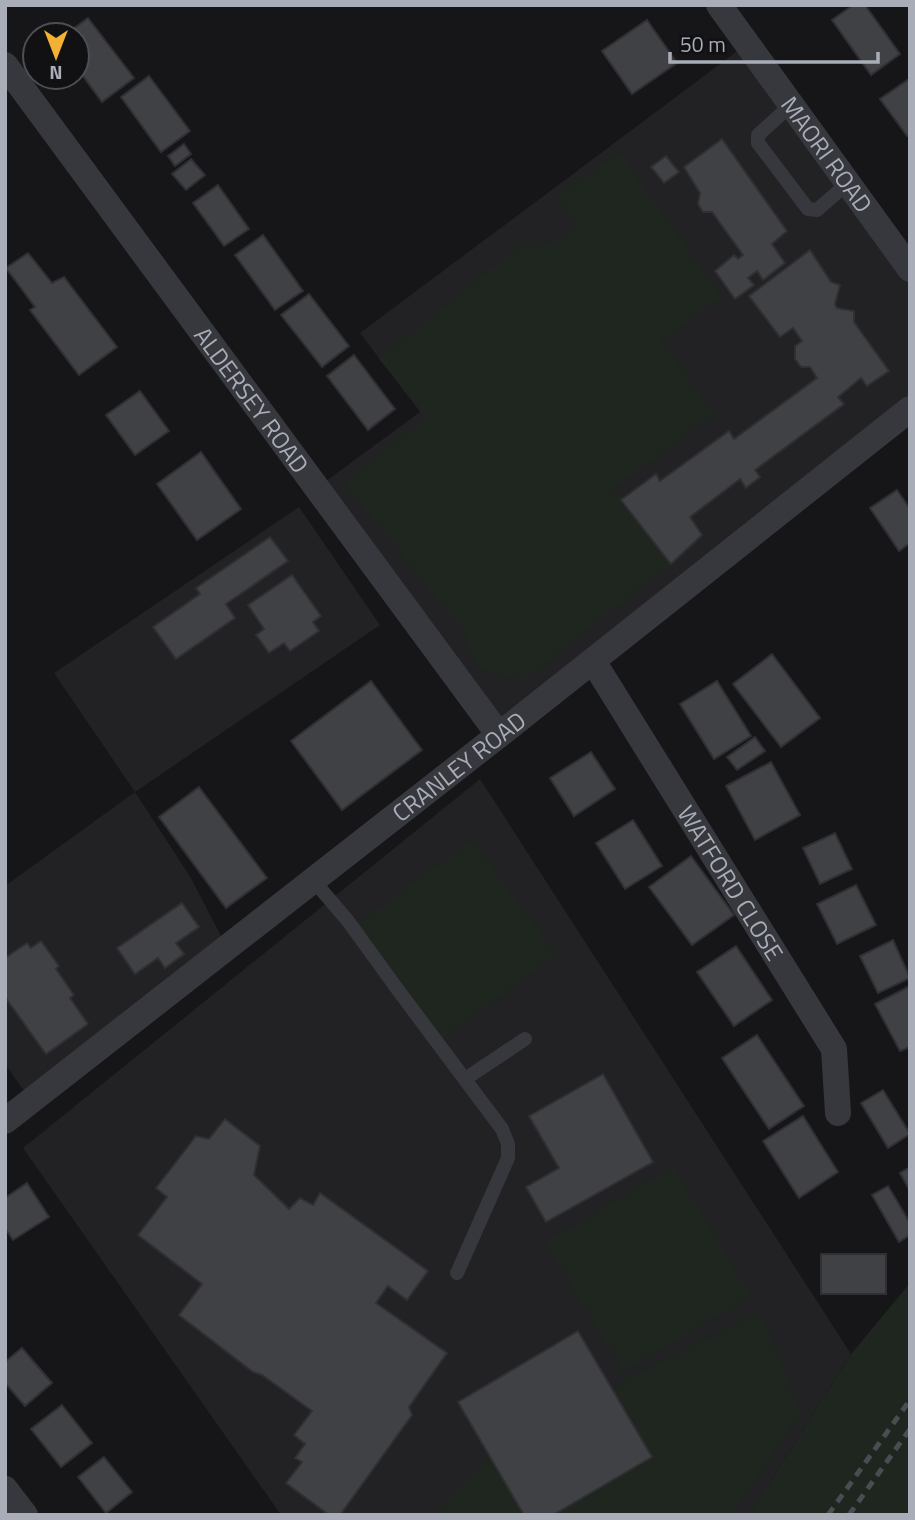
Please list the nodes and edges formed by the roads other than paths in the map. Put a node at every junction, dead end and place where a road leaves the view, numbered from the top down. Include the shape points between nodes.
1 (719, 5) edge
2 (5, 65) edge
3 (791, 105) junction
4 (848, 183) junction
5 (910, 269) edge
6 (908, 413) edge
7 (593, 661) junction
8 (499, 735) junction
9 (313, 880) junction
10 (525, 1039) dead end
11 (465, 1079) junction
12 (838, 1113) dead end
13 (6, 1118) edge
14 (457, 1273) dead end
15 (5, 1489) edge
16 (25, 1515) edge

1 - 3 street, MAORI ROAD
2 - 8 street, ALDERSEY ROAD
3 - 4 street, MAORI ROAD
3 - 4 lane via 758,135 758,143 808,209 817,210
4 - 5 street, MAORI ROAD
6 - 7 street, CRANLEY ROAD
7 - 8 street, CRANLEY ROAD
7 - 12 street, WATFORD CLOSE via 834,1049
8 - 9 street, CRANLEY ROAD
9 - 11 lane
9 - 13 street, CRANLEY ROAD
10 - 11 lane
11 - 14 lane via 502,1129 508,1158
15 - 16 street

